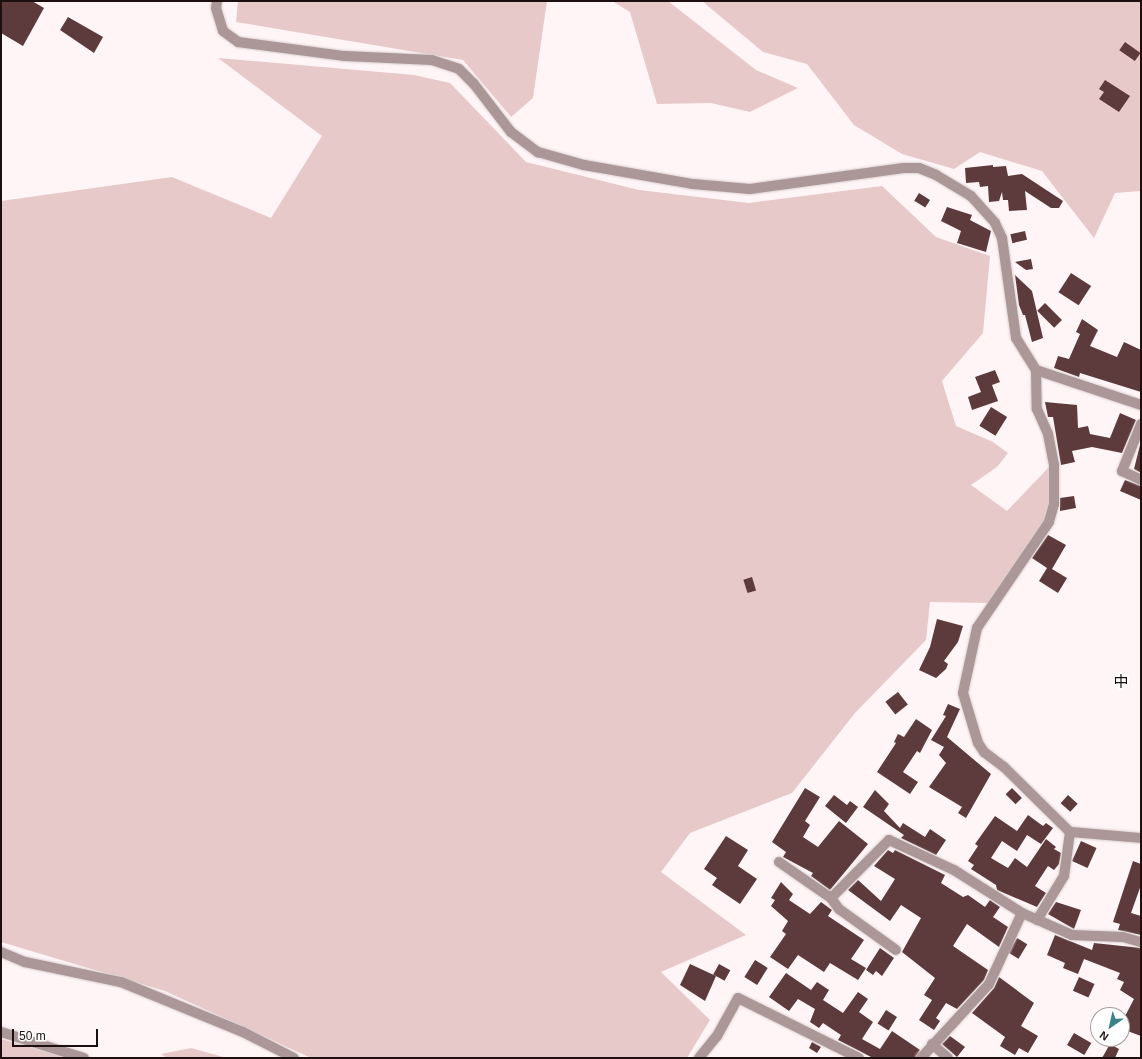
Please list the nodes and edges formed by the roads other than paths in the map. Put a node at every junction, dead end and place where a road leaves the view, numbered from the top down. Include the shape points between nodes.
1 (218, 1) edge
2 (1036, 370) junction
3 (1141, 405) edge
4 (1141, 424) edge
5 (1141, 480) edge
6 (1070, 832) junction
7 (1141, 838) edge
8 (779, 862) dead end
9 (830, 898) junction
10 (1022, 913) junction
11 (1037, 920) junction
12 (1141, 942) edge
13 (896, 950) dead end
14 (1, 952) edge
15 (1, 1032) edge
16 (932, 1044) junction
17 (84, 1058) edge
18 (294, 1058) edge
19 (699, 1058) edge
20 (859, 1058) edge
21 (921, 1058) edge
22 (948, 1058) edge

1 - 2 street via 216,8 223,31 238,42 345,56 432,60 459,69 474,84 511,132 538,152 584,165 693,184 750,189 904,168 919,168 936,175 971,196 995,223 1002,238 1016,338
2 - 3 street
2 - 6 street via 1037,409 1048,434 1054,465 1054,504 1049,522 976,628 963,693 978,743 984,752
4 - 5 street via 1122,471
6 - 7 street
6 - 11 street via 1064,876
8 - 9 street
9 - 10 street via 889,840 954,870
9 - 13 street via 839,909
10 - 11 street
10 - 16 street via 988,984 962,1016
11 - 12 street via 1072,934 1124,937
14 - 18 street via 25,962 122,982 244,1032
15 - 17 street
16 - 21 street
16 - 22 street
19 - 20 street via 717,1036 738,998

